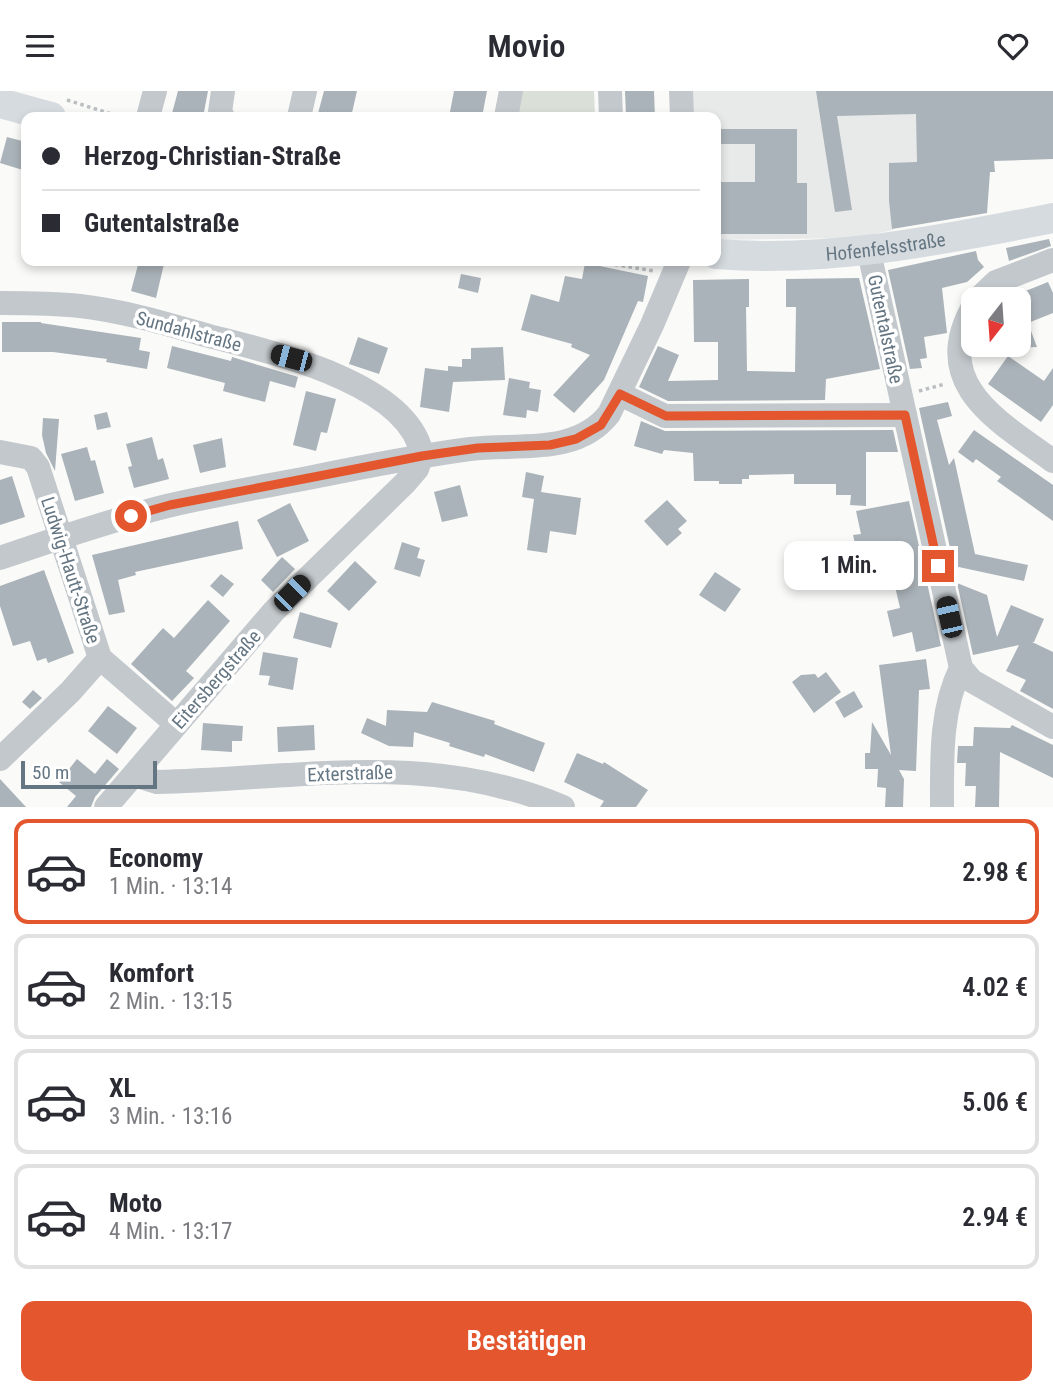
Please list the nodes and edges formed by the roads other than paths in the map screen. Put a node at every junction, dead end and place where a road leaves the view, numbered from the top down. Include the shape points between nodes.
1 (155, 91) edge
2 (223, 91) edge
3 (305, 91) edge
4 (511, 91) edge
5 (610, 91) edge
6 (681, 91) edge
7 (0, 103) edge
8 (57, 108) edge
9 (149, 112) edge
10 (220, 112) edge
11 (300, 112) edge
12 (507, 112) edge
13 (611, 112) edge
14 (682, 112) edge
15 (1053, 218) edge
16 (869, 252) junction
17 (721, 254) edge
18 (1053, 260) edge
19 (677, 268) edge
20 (991, 287) edge
21 (0, 303) edge
22 (961, 341) edge
23 (620, 394) junction
24 (902, 405) junction
25 (0, 452) edge
26 (422, 456) junction
27 (1053, 461) edge
28 (60, 537) junction
29 (0, 558) edge
30 (100, 658) junction
31 (961, 668) junction
32 (176, 725) junction
33 (1053, 727) edge
34 (0, 759) edge
35 (134, 775) junction
36 (106, 807) edge
37 (563, 807) edge
38 (942, 807) edge

1 - 9 street
2 - 10 street
3 - 11 street
4 - 12 street
5 - 13 street
6 - 14 street
7 - 8 main road
15 - 16 main road, Hofenfelsstraße
16 - 17 main road, Hofenfelsstraße
16 - 24 street, Gutentalstraße
18 - 20 street
19 - 23 street
21 - 26 street, Sundahlstraße via 110,311 326,370 398,414 419,442
22 - 27 street via 964,380 973,397
23 - 24 street via 666,416
23 - 26 street via 601,425 576,439
24 - 31 street, Gutentalstraße
25 - 28 street, Ludwig-Hautt-Straße via 31,458 38,467
26 - 28 street via 170,505
26 - 32 street, Eitersbergstraße via 405,483 274,611
28 - 29 street
28 - 30 street, Ludwig-Hautt-Straße
30 - 32 street, Ludwig-Hautt-Straße
30 - 34 street
31 - 33 street via 972,681
31 - 38 street via 946,710
32 - 35 street, Eitersbergstraße
35 - 36 street, Eitersbergstraße
35 - 37 street, Exterstraße via 157,782 348,770 410,771 488,782

